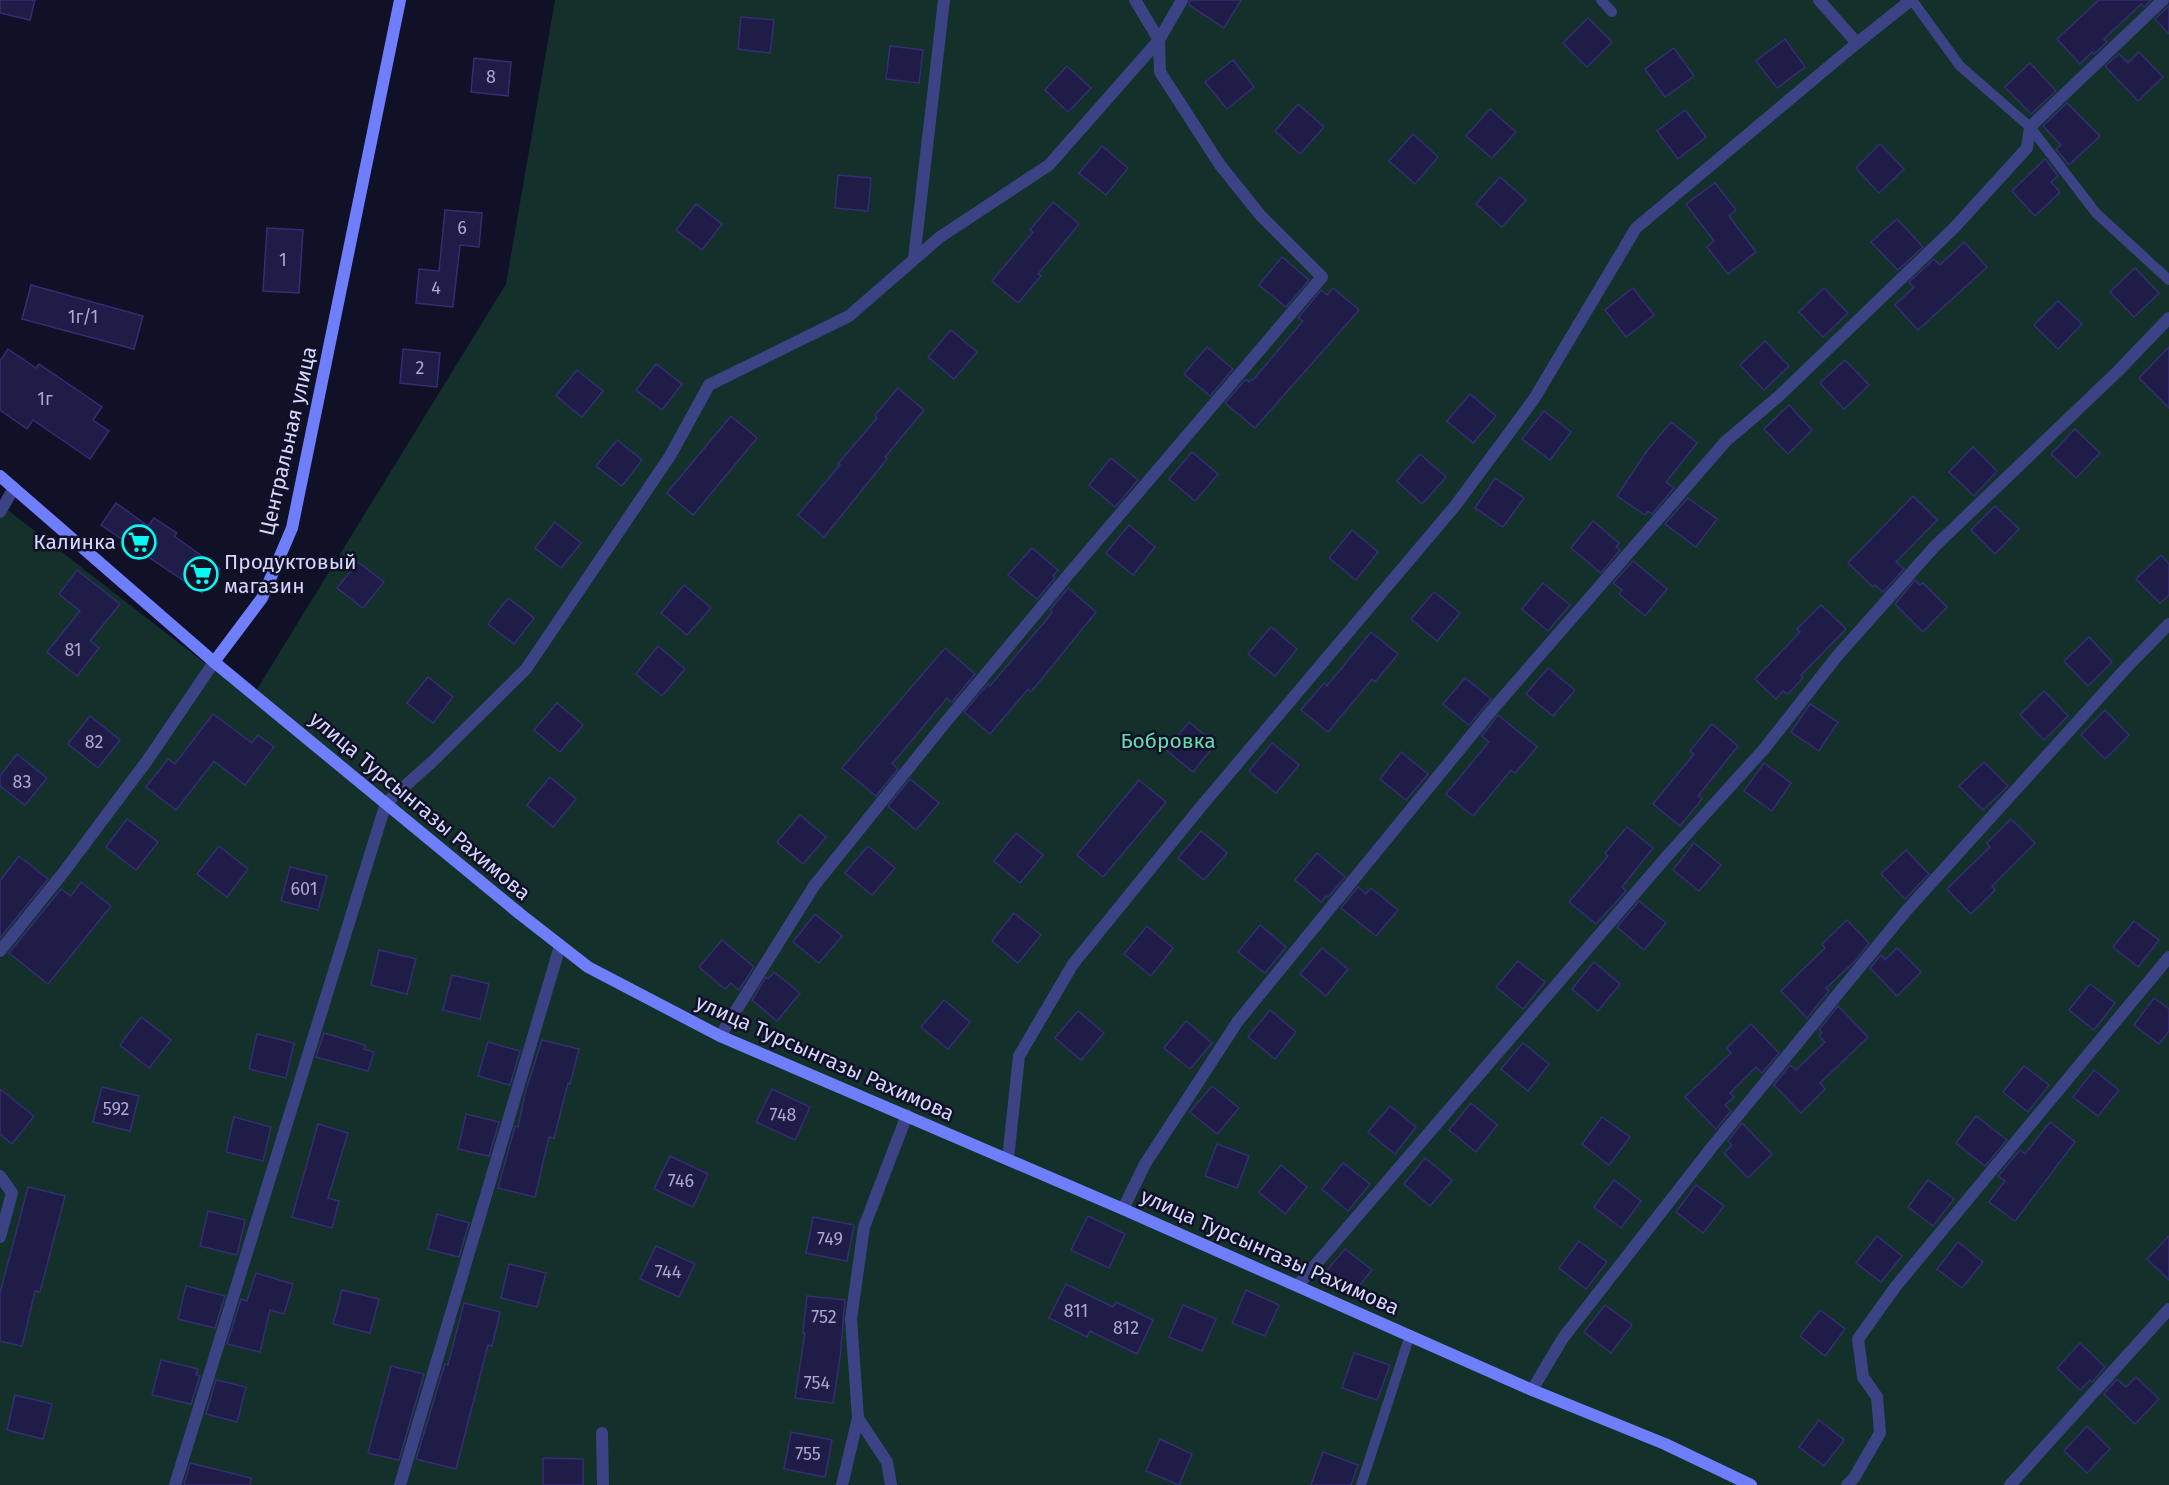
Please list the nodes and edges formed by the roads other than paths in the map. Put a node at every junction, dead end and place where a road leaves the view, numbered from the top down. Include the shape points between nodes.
1 (400, 0) edge
2 (944, 0) edge
3 (1135, 0) edge
4 (1182, 0) edge
5 (1601, 0) edge
6 (1820, 0) edge
7 (1911, 0) edge
8 (2163, 0) edge
9 (1612, 12) dead end
10 (1158, 40) junction
11 (1857, 43) junction
12 (2030, 127) junction
13 (914, 259) junction
14 (2169, 280) edge
15 (2169, 318) edge
16 (0, 476) edge
17 (14, 488) junction
18 (0, 512) edge
19 (2169, 624) edge
20 (214, 662) junction
21 (386, 803) junction
22 (560, 946) junction
23 (0, 951) edge
24 (2169, 957) edge
25 (720, 1036) junction
26 (907, 1116) junction
27 (1008, 1159) junction
28 (0, 1176) edge
29 (1123, 1209) junction
30 (0, 1237) edge
31 (1298, 1285) junction
32 (2169, 1309) edge
33 (1410, 1335) junction
34 (1532, 1390) junction
35 (858, 1418) junction
36 (602, 1433) dead end
37 (175, 1485) edge
38 (400, 1485) edge
39 (603, 1485) edge
40 (843, 1485) edge
41 (891, 1485) edge
42 (1361, 1485) edge
43 (1751, 1485) edge
44 (1847, 1485) edge
45 (2010, 1485) edge

1 - 20 street, Центральная улица via 292,528 262,598
2 - 13 street
3 - 10 street
4 - 10 street
5 - 9 lane
6 - 11 street
7 - 11 street
7 - 12 lane via 1960,66
8 - 12 street
10 - 13 street via 1049,165 940,237
10 - 25 street via 1160,72 1220,165 1261,216 1322,278 1053,593 814,886
11 - 27 street via 1636,228 1533,399 1455,506 1073,964 1019,1056
12 - 14 lane via 2096,213
12 - 29 street via 2027,148 1961,220 1779,396 1726,441 1492,710 1238,1021 1145,1164
13 - 21 street via 849,316 709,385 670,456 526,669
15 - 31 street via 1935,546 1838,655 1764,749
16 - 17 street, улица Турсынгазы Рахимова
17 - 18 street
17 - 20 street, улица Турсынгазы Рахимова
19 - 34 street via 1899,920 1712,1147 1563,1338
20 - 21 street, улица Турсынгазы Рахимова
20 - 23 street, Центральная улица via 149,759
21 - 22 street, улица Турсынгазы Рахимова
21 - 37 street
22 - 25 street, улица Турсынгазы Рахимова via 588,967
22 - 38 street
24 - 44 street via 1896,1286 1858,1339 1863,1377 1877,1397 1880,1433
25 - 26 street, улица Турсынгазы Рахимова
26 - 27 street, улица Турсынгазы Рахимова
26 - 35 street via 864,1227 851,1319
27 - 29 street, улица Турсынгазы Рахимова
28 - 30 street via 12,1193
29 - 31 street, улица Турсынгазы Рахимова
31 - 33 street, улица Турсынгазы Рахимова
32 - 45 street
33 - 34 street, улица Турсынгазы Рахимова
33 - 42 lane
34 - 43 street, улица Турсынгазы Рахимова via 1665,1444
35 - 40 street
35 - 41 street via 887,1462
36 - 39 street

